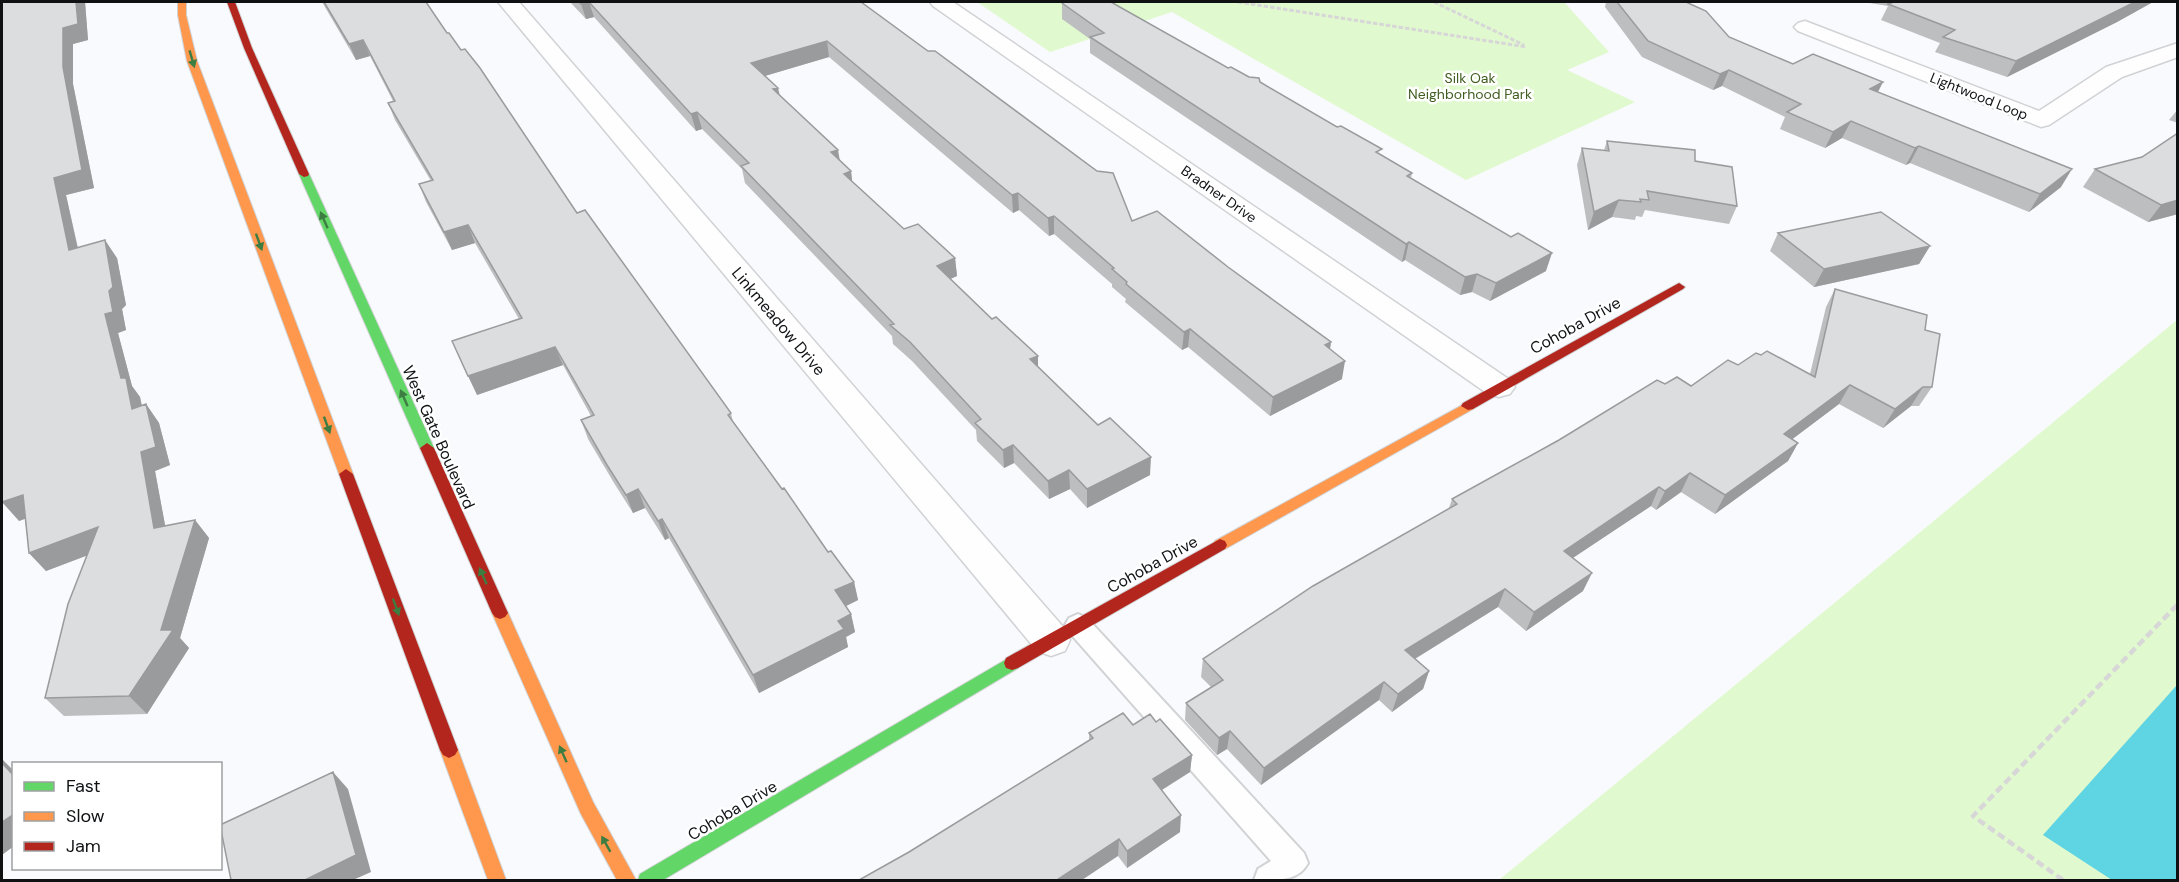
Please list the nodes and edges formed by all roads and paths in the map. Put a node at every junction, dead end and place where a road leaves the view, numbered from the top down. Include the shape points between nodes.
1 (182, 2) edge
2 (231, 2) edge
3 (508, 2) edge
4 (940, 2) edge
5 (1238, 2) edge
6 (1434, 2) edge
7 (1805, 27) dead end
8 (2178, 49) edge
9 (1679, 287) dead end
10 (1499, 387) junction
11 (2178, 604) edge
12 (1078, 625) junction
13 (1051, 640) junction
14 (497, 880) edge
15 (627, 880) edge
16 (647, 880) edge
17 (1269, 880) edge
18 (2063, 880) edge

1 -> 14 main road via 192,61
15 -> 2 main road, West Gate Boulevard via 582,797 248,48
3 - 13 street, Linkmeadow Drive
4 - 10 street, Bradner Drive
5 - 6 path via 1527,47
7 - 8 street, Lightwood Loop via 2041,120 2114,72
9 - 10 main road, Cohoba Drive
10 - 12 main road, Cohoba Drive
11 - 18 path via 1973,816
12 - 13 main road, Cohoba Drive
12 - 17 lane via 1293,862
13 - 16 main road, Cohoba Drive

